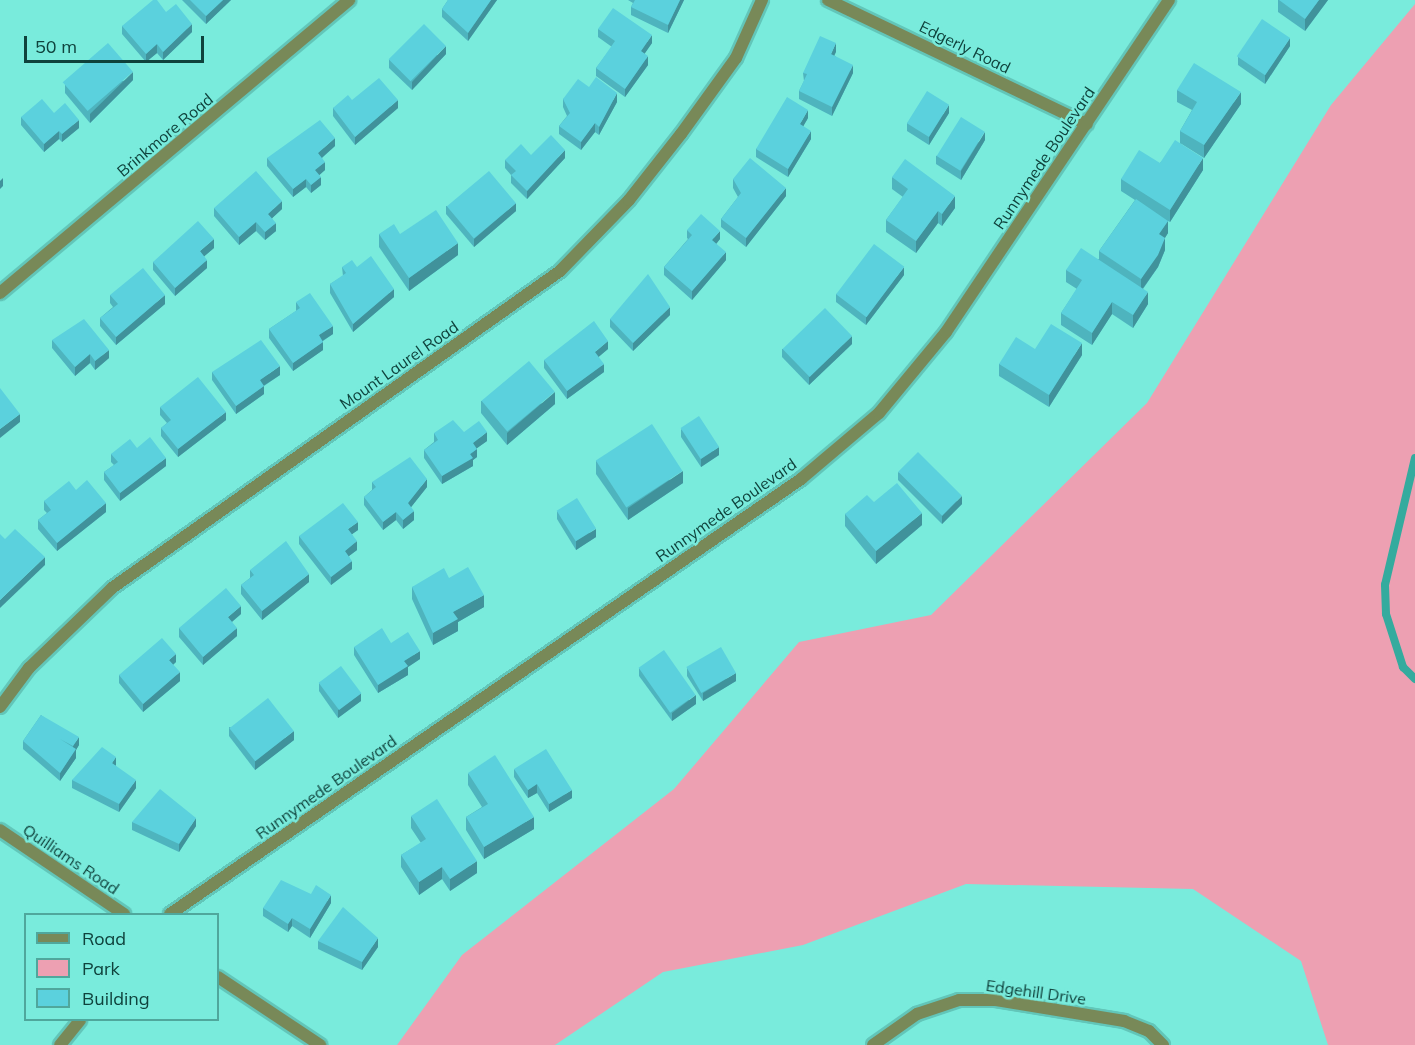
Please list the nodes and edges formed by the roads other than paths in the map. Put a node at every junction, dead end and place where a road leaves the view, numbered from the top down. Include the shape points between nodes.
1 (349, 0) edge
2 (762, 0) edge
3 (828, 0) edge
4 (1169, 0) edge
5 (1087, 124) junction
6 (0, 293) edge
7 (0, 707) edge
8 (0, 830) edge
9 (121, 913) edge
10 (173, 913) edge
11 (219, 978) edge
12 (79, 1021) edge
13 (60, 1045) edge
14 (320, 1045) edge
15 (873, 1045) edge
16 (1163, 1045) edge

1 - 6 street, Brinkmore Road
2 - 7 street, Mount Laurel Road via 735,58 681,134 629,200 560,271 112,588 29,668
3 - 5 street, Edgerly Road
4 - 5 street, Runnymede Boulevard
5 - 10 street, Runnymede Boulevard via 946,332 879,413 801,479
8 - 9 street, Quilliams Road
11 - 14 street
12 - 13 street
15 - 16 street, Edgehill Drive via 917,1014 959,1000 996,1000 1124,1022 1149,1031

